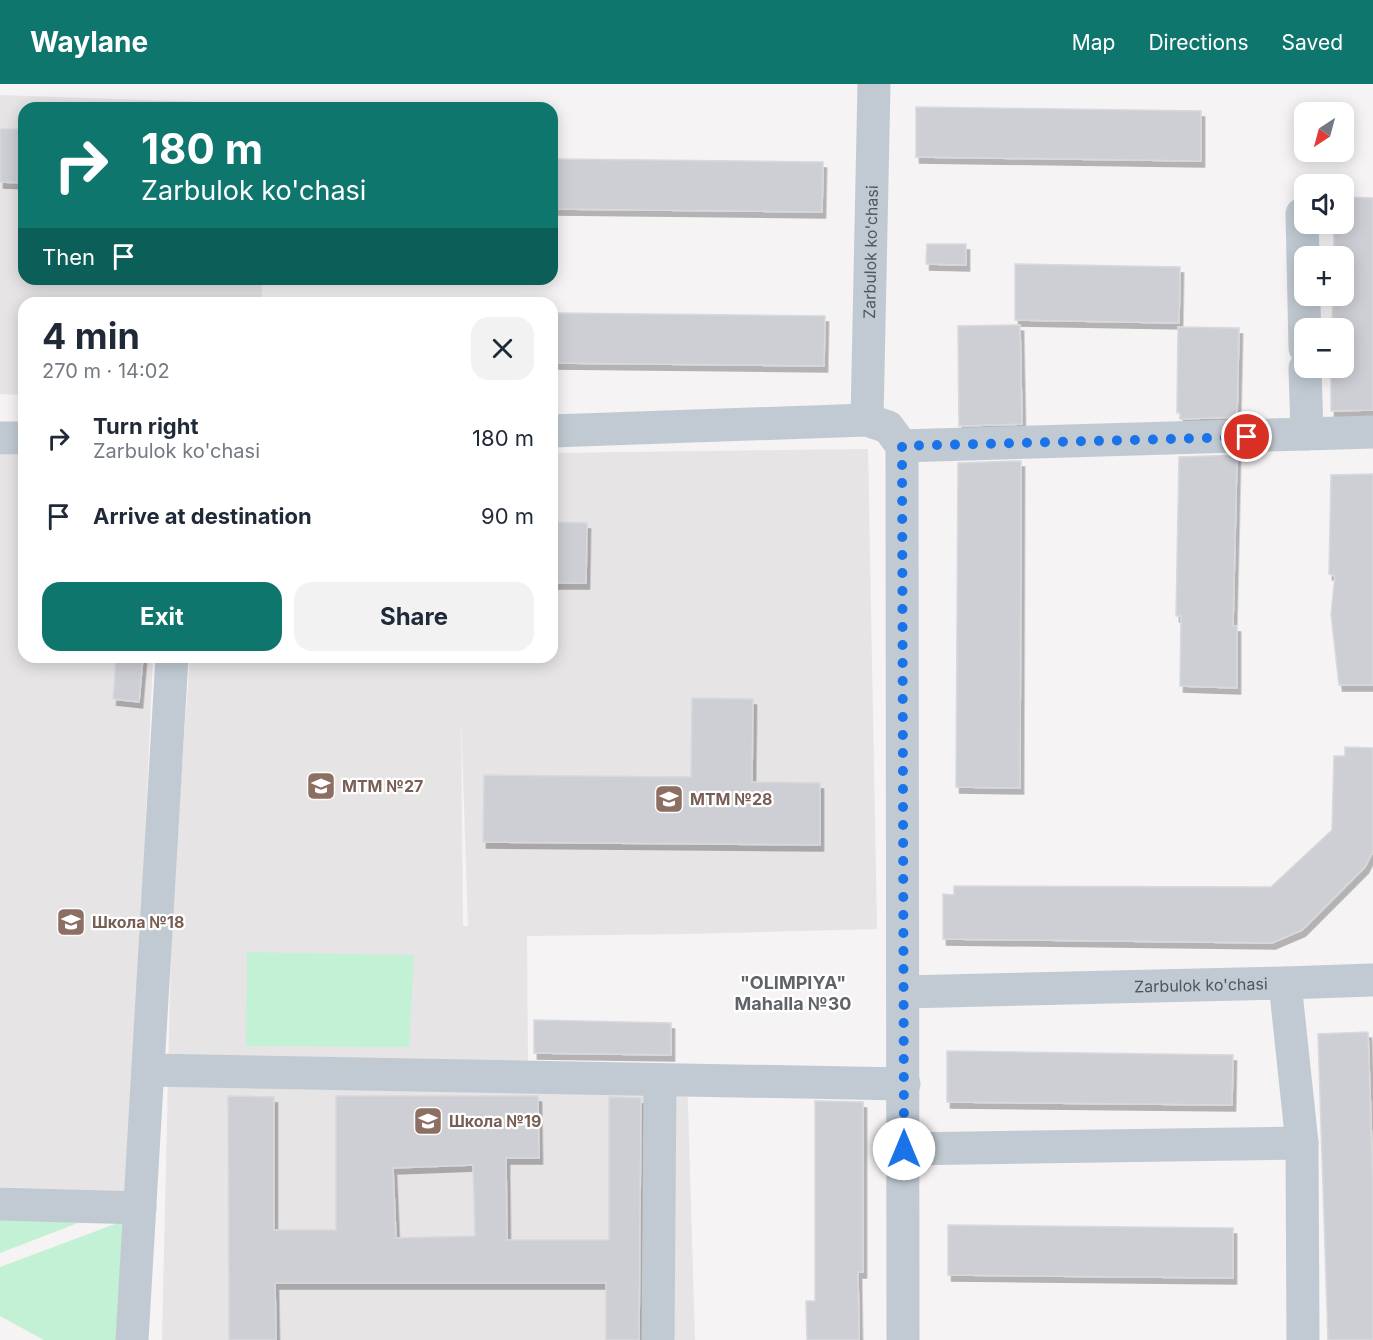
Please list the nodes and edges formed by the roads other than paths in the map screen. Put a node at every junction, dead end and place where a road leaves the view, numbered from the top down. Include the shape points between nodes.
1 (874, 84) edge
2 (1302, 234) edge
3 (1304, 318) edge
4 (1305, 378) edge
5 (867, 420) junction
6 (558, 431) edge
7 (1373, 432) edge
8 (1307, 434) junction
9 (0, 438) edge
10 (18, 438) edge
11 (902, 446) junction
12 (172, 663) edge
13 (1373, 980) edge
14 (1285, 983) junction
15 (903, 992) junction
16 (148, 1070) junction
17 (660, 1080) junction
18 (904, 1084) junction
19 (1302, 1143) junction
20 (904, 1149) junction
21 (0, 1204) edge
22 (140, 1208) junction
23 (132, 1340) edge
24 (658, 1340) edge
25 (903, 1340) edge
26 (1303, 1340) edge

1 - 5 street, Zarbulok ko'chasi
2 - 3 street
4 - 8 street
5 - 6 street
5 - 11 street via 888,427
7 - 8 street
8 - 11 street
9 - 10 street
11 - 15 street
12 - 16 street
13 - 14 street
14 - 15 street, Zarbulok ko'chasi
14 - 19 street, Zarbulok ko'chasi
15 - 18 street
16 - 17 street
16 - 22 street
17 - 18 street
17 - 24 street
18 - 20 street
19 - 20 street
19 - 26 street, Zarbulok ko'chasi
20 - 25 street
21 - 22 street
22 - 23 street

